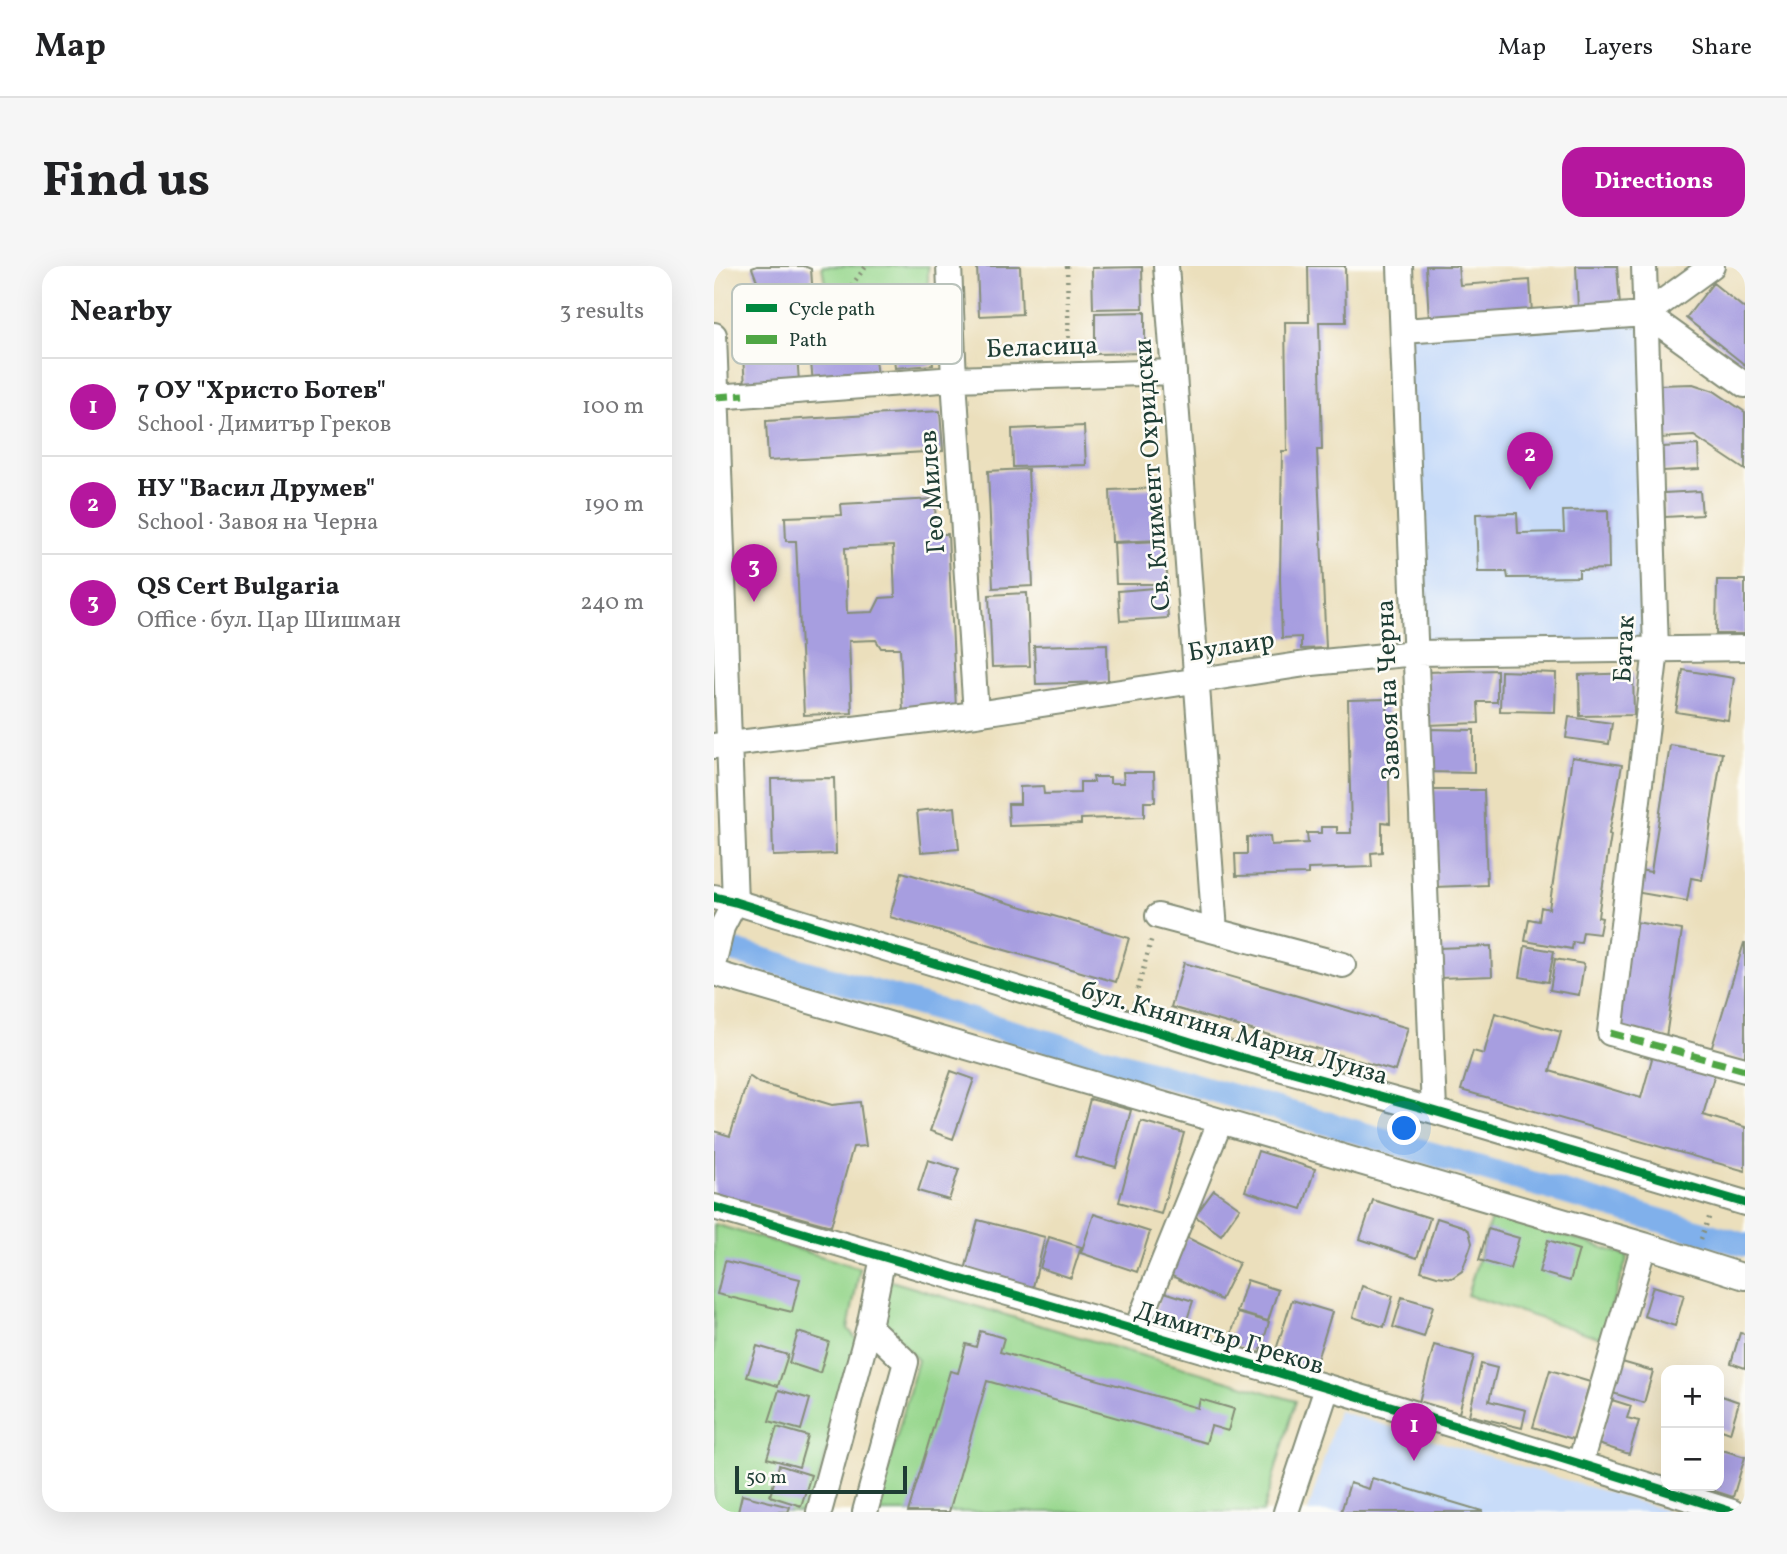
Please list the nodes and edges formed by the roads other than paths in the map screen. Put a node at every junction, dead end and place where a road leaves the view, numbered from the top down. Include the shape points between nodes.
1 (949, 266) edge
2 (1166, 266) edge
3 (1400, 266) edge
4 (1644, 266) edge
5 (1712, 266) edge
6 (950, 284) edge
7 (1646, 314) junction
8 (1403, 331) junction
9 (714, 335) edge
10 (714, 341) edge
11 (953, 364) edge
12 (1174, 372) junction
13 (954, 379) junction
14 (1745, 385) edge
15 (716, 397) junction
16 (718, 528) edge
17 (1745, 648) edge
18 (1656, 650) junction
19 (1416, 653) junction
20 (1196, 680) junction
21 (976, 714) junction
22 (721, 746) edge
23 (721, 909) edge
24 (1158, 916) road end
25 (1215, 931) junction
26 (714, 961) edge
27 (1343, 965) dead end
28 (714, 973) edge
29 (1745, 1070) edge
30 (1434, 1111) junction
31 (1220, 1122) junction
32 (1745, 1203) edge
33 (714, 1208) edge
34 (1643, 1245) junction
35 (883, 1257) junction
36 (1745, 1277) edge
37 (869, 1327) junction
38 (1136, 1331) junction
39 (1327, 1388) junction
40 (1580, 1463) junction
41 (1745, 1506) edge
42 (819, 1512) edge
43 (866, 1512) edge
44 (1286, 1512) edge
45 (1733, 1512) edge

1 - 6 street, Гео Милев
2 - 12 street, Св. Климент Охридски
3 - 8 street, Завоя на Черна
4 - 7 street, Батак
5 - 7 street
7 - 8 street
7 - 14 street
7 - 18 street, Батак
8 - 19 street, Завоя на Черна
9 - 10 street
10 - 15 street
11 - 13 street, Гео Милев
12 - 13 street, Беласица
12 - 20 street, Св. Климент Охридски
13 - 15 street, Беласица
13 - 21 street, Гео Милев
15 - 16 street
16 - 22 street
17 - 18 street, Булаир
18 - 19 street, Булаир
18 - 29 street, Батак via 1611,1033
19 - 20 street, Булаир
19 - 30 street, Завоя на Черна
20 - 21 street, Булаир
20 - 25 street, Св. Климент Охридски
21 - 22 street, Булаир
22 - 23 street
23 - 26 street
23 - 30 street, бул. Княгиня Мария Луиза
24 - 25 street
25 - 27 street
28 - 31 street
30 - 32 street, бул. Княгиня Мария Луиза
31 - 34 street
31 - 38 street
33 - 35 street, Димитър Греков
34 - 36 street
34 - 40 street
35 - 37 street
35 - 38 street, Димитър Греков
37 - 42 street
37 - 43 street via 906,1362
38 - 39 street, Димитър Греков
39 - 40 street, Димитър Греков
39 - 44 street
40 - 45 street, Димитър Греков
41 - 45 street

